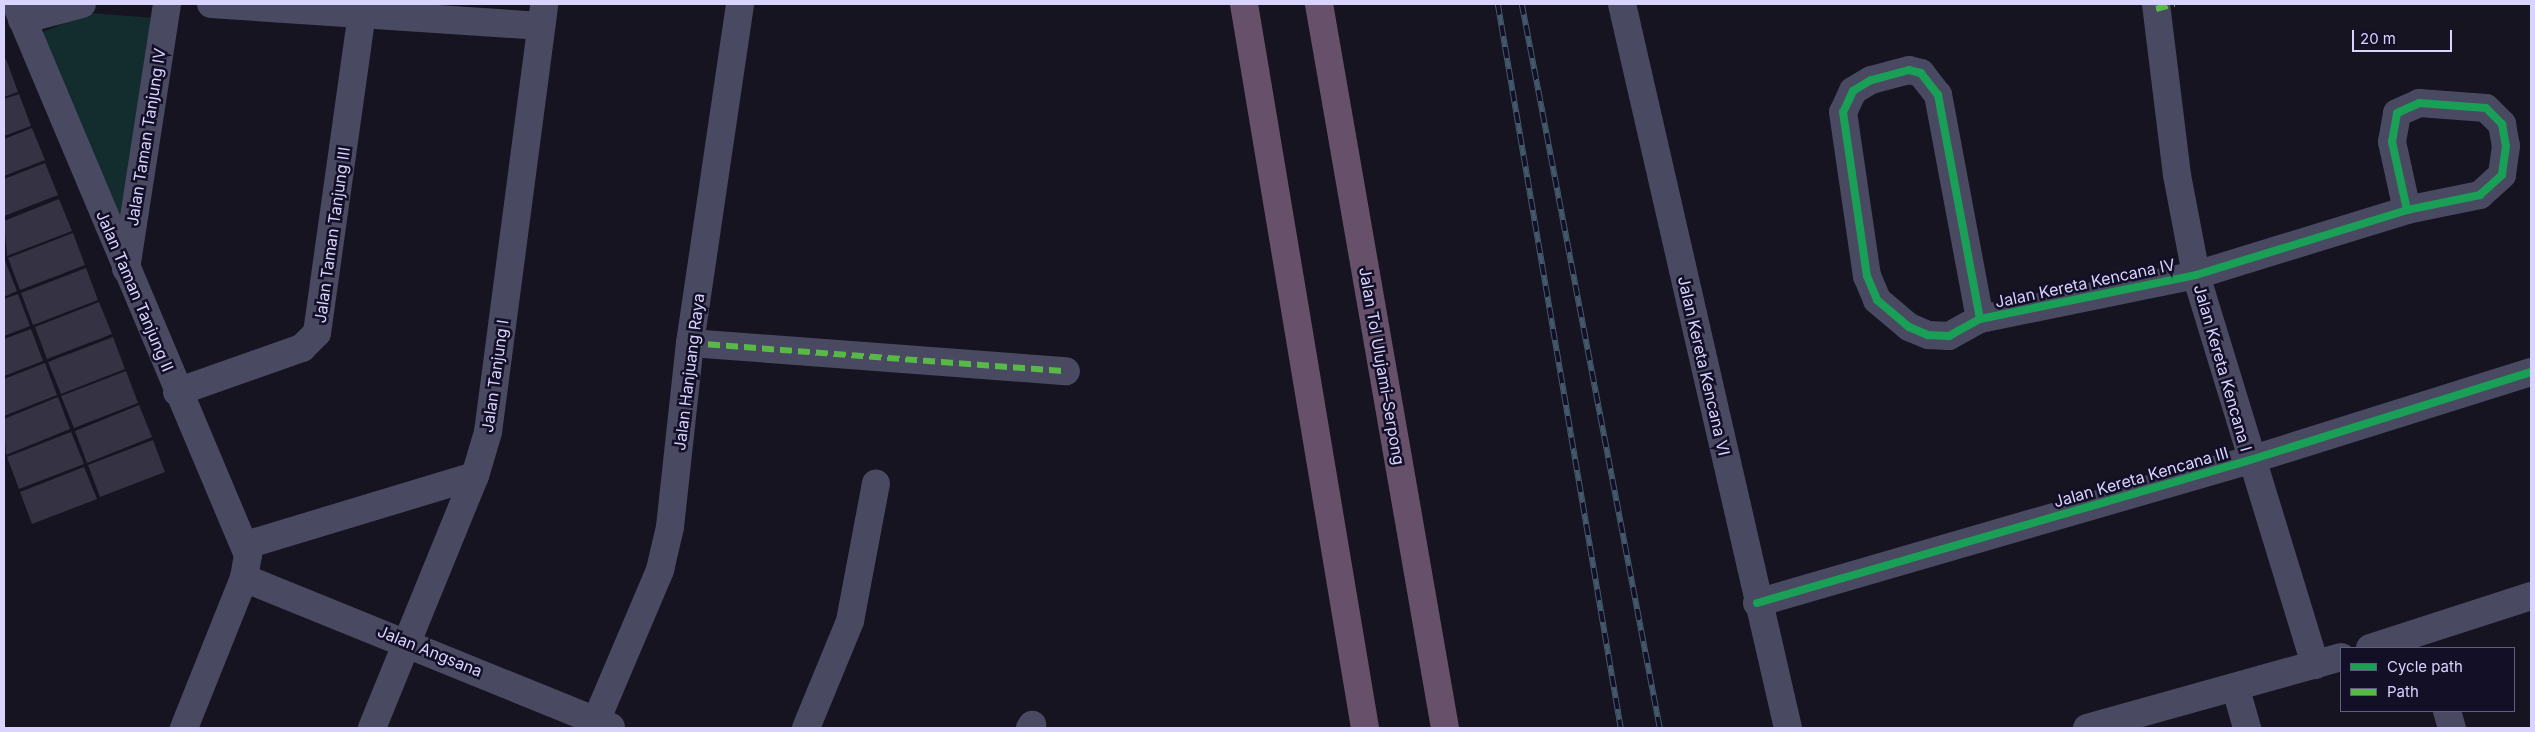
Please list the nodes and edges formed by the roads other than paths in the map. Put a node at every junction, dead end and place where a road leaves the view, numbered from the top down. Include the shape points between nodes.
1 (82, 4) edge
2 (167, 4) edge
3 (212, 4) edge
4 (740, 4) edge
5 (1244, 4) edge
6 (1319, 4) edge
7 (1622, 4) edge
8 (2162, 5) edge
9 (19, 12) edge
10 (362, 14) junction
11 (542, 15) edge
12 (2407, 210) junction
13 (126, 270) junction
14 (2196, 275) junction
15 (1980, 319) junction
16 (690, 343) junction
17 (1066, 370) dead end
18 (2531, 372) edge
19 (177, 392) junction
20 (2250, 460) junction
21 (475, 476) junction
22 (876, 483) dead end
23 (246, 545) junction
24 (244, 578) junction
25 (2531, 596) edge
26 (1757, 603) junction
27 (2426, 640) edge
28 (407, 642) junction
29 (2377, 647) edge
30 (2340, 657) edge
31 (2315, 665) junction
32 (2236, 690) junction
33 (2447, 712) edge
34 (601, 726) edge
35 (184, 728) edge
36 (372, 728) edge
37 (806, 728) edge
38 (1365, 728) edge
39 (1445, 728) edge
40 (1788, 728) edge
41 (2087, 728) edge
42 (2247, 728) edge
43 (2452, 728) edge

1 - 9 street
2 - 13 street, Jalan Taman Tanjung IV
3 - 10 street
4 - 16 street, Jalan Hanjuang Raya
5 - 38 highway
6 - 39 highway, Jalan Tol Ulujami–Serpong
7 - 26 street, Jalan Kereta Kencana VI
8 - 14 street, Jalan Kereta Kencana I
9 - 13 street, Jalan Taman Tanjung II
10 - 11 street
10 - 19 street, Jalan Taman Tanjung III via 318,333 302,348
11 - 21 street, Jalan Tanjung I via 494,396
12 - 12 street via 2480,195 2502,174 2506,146 2502,124 2486,108 2419,104 2397,113 2392,142
12 - 14 street, Jalan Kereta Kencana IV
13 - 19 street, Jalan Taman Tanjung II
14 - 15 street, Jalan Kereta Kencana IV
14 - 20 street, Jalan Kereta Kencana I
15 - 15 street, Jalan Kereta Kencana IV via 1949,336 1928,335 1909,327 1877,300 1867,276 1843,112 1853,90 1871,80 1909,70 1921,73 1938,95
16 - 17 street
16 - 34 street, Jalan Hanjuang Raya via 670,527 660,570
18 - 20 street, Jalan Kereta Kencana III
19 - 23 street, Jalan Taman Tanjung II
20 - 26 street, Jalan Kereta Kencana III
20 - 31 street, Jalan Kereta Kencana I
21 - 23 street
21 - 28 street, Jalan Tanjung I
22 - 37 street via 850,621
23 - 24 street, Jalan Taman Tanjung II
24 - 28 street, Jalan Angsana
24 - 35 street, Jalan Taman Tanjung II
25 - 27 street
26 - 40 street, Jalan Kereta Kencana VI
27 - 29 street
28 - 34 street, Jalan Angsana
28 - 36 street, Jalan Tanjung I
30 - 31 street
31 - 32 street
32 - 41 street
32 - 42 street
33 - 43 street

